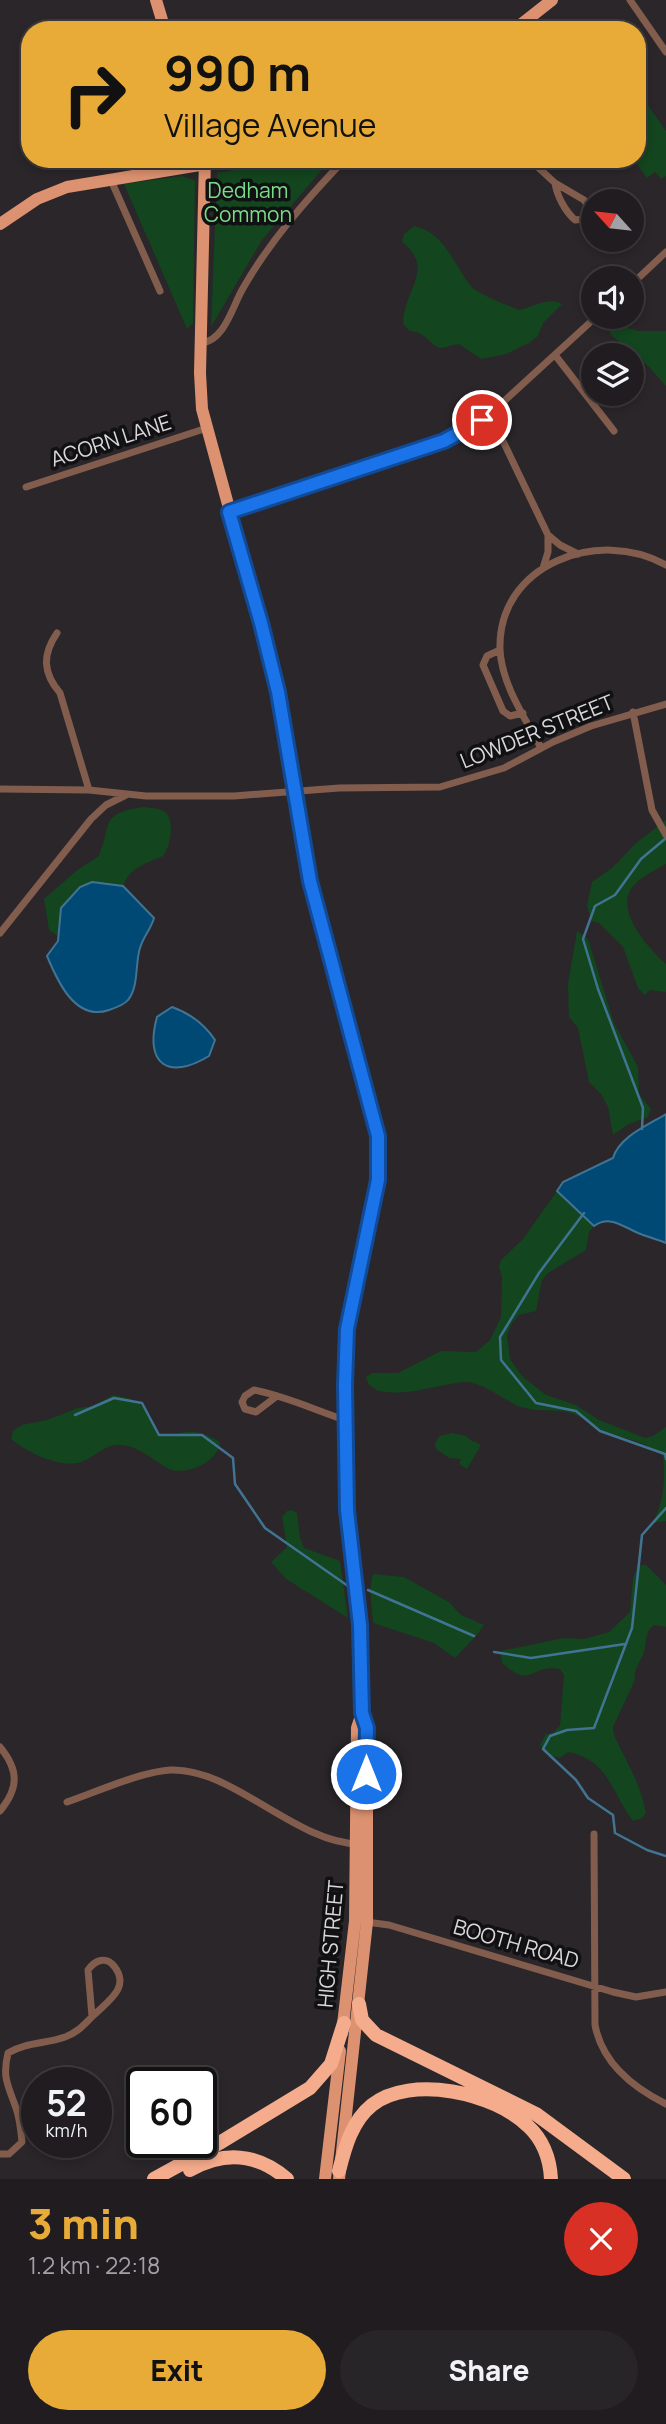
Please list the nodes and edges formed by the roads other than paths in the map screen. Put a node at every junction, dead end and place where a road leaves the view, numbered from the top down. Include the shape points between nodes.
1 (156, 0) edge
2 (552, 0) edge
3 (629, 0) edge
4 (163, 21) edge
5 (525, 21) edge
6 (644, 21) edge
7 (646, 24) edge
8 (666, 52) edge
9 (169, 168) edge
10 (205, 168) edge
11 (337, 168) edge
12 (539, 168) edge
13 (110, 178) junction
14 (555, 183) junction
15 (0, 224) edge
16 (666, 252) edge
17 (644, 273) edge
18 (159, 291) dead end
19 (583, 329) edge
20 (201, 343) junction
21 (555, 355) junction
22 (490, 414) junction
23 (206, 428) junction
24 (614, 431) dead end
25 (26, 487) dead end
26 (229, 512) junction
27 (548, 535) junction
28 (579, 554) junction
29 (666, 565) edge
30 (542, 569) junction
31 (57, 633) dead end
32 (500, 650) junction
33 (666, 704) edge
34 (633, 712) junction
35 (523, 713) junction
36 (541, 748) junction
37 (0, 789) edge
38 (89, 790) junction
39 (294, 791) junction
40 (126, 794) junction
41 (665, 834) edge
42 (0, 933) edge
43 (277, 1396) dead end
44 (345, 1420) junction
45 (0, 1747) edge
46 (67, 1802) dead end
47 (0, 1811) edge
48 (594, 1834) dead end
49 (361, 1844) junction
50 (361, 1921) junction
51 (595, 1986) junction
52 (666, 1992) edge
53 (359, 2004) junction
54 (92, 2016) junction
55 (344, 2023) junction
56 (666, 2104) edge
57 (0, 2154) edge
58 (339, 2175) edge
59 (154, 2179) edge
60 (174, 2179) edge
61 (286, 2179) edge
62 (325, 2179) edge
63 (551, 2179) edge
64 (624, 2179) edge

1 - 4 main road
2 - 5 main road
3 - 6 street
7 - 8 street
9 - 13 main road
10 - 20 main road, HIGH STREET
11 - 20 street via 273,242 217,337
12 - 14 street
13 - 15 main road via 51,192
13 - 18 street
14 - 14 street via 569,215 584,219 590,210 587,203
16 - 17 street
19 - 21 street
20 - 23 main road, HIGH STREET via 200,389
21 - 22 street
21 - 24 street
22 - 26 street via 444,441
22 - 27 street
23 - 25 street, ACORN LANE
23 - 26 main road, HIGH STREET
26 - 39 main road, HIGH STREET via 275,677
27 - 28 street
27 - 30 street
28 - 29 street via 622,550
28 - 30 street
30 - 32 street via 510,604
31 - 38 street via 45,662 50,682 60,693
32 - 35 street via 507,681
32 - 35 street via 487,656 483,666 503,711 510,716
33 - 34 street, LOWDER STREET
34 - 36 street, LOWDER STREET
34 - 41 street via 652,810
35 - 36 street
36 - 39 street, LOWDER STREET via 504,768 440,787
37 - 38 street, LOWDER STREET
38 - 40 street, LOWDER STREET
39 - 40 street, LOWDER STREET via 234,796
39 - 44 main road, HIGH STREET via 310,881 379,1146 375,1200 347,1329
40 - 42 street via 91,818
43 - 44 street
44 - 49 main road, HIGH STREET via 347,1510 360,1625
45 - 47 street via 12,1762 15,1776 12,1793
46 - 49 street via 160,1772 188,1772 214,1780 328,1839
48 - 51 street
49 - 50 main road, HIGH STREET
50 - 51 street, BOOTH ROAD via 389,1925
50 - 53 main road, HIGH STREET
50 - 55 main road, HIGH STREET
51 - 52 street, BOOTH ROAD via 636,1997
51 - 56 street via 595,2025 607,2058 627,2079
53 - 58 main road, HIGH STREET
53 - 64 highway via 362,2020 376,2035 536,2114
54 - 54 street via 88,1970 103,1959 119,1972 120,1986
54 - 57 street via 80,2030 65,2037 8,2053 6,2083 17,2110 22,2142 9,2154
55 - 59 highway via 331,2064 310,2088
55 - 62 main road, HIGH STREET
58 - 63 highway via 351,2133 369,2108 389,2095 425,2088 480,2100 516,2116 540,2141
60 - 61 highway via 208,2161 234,2157 264,2164

